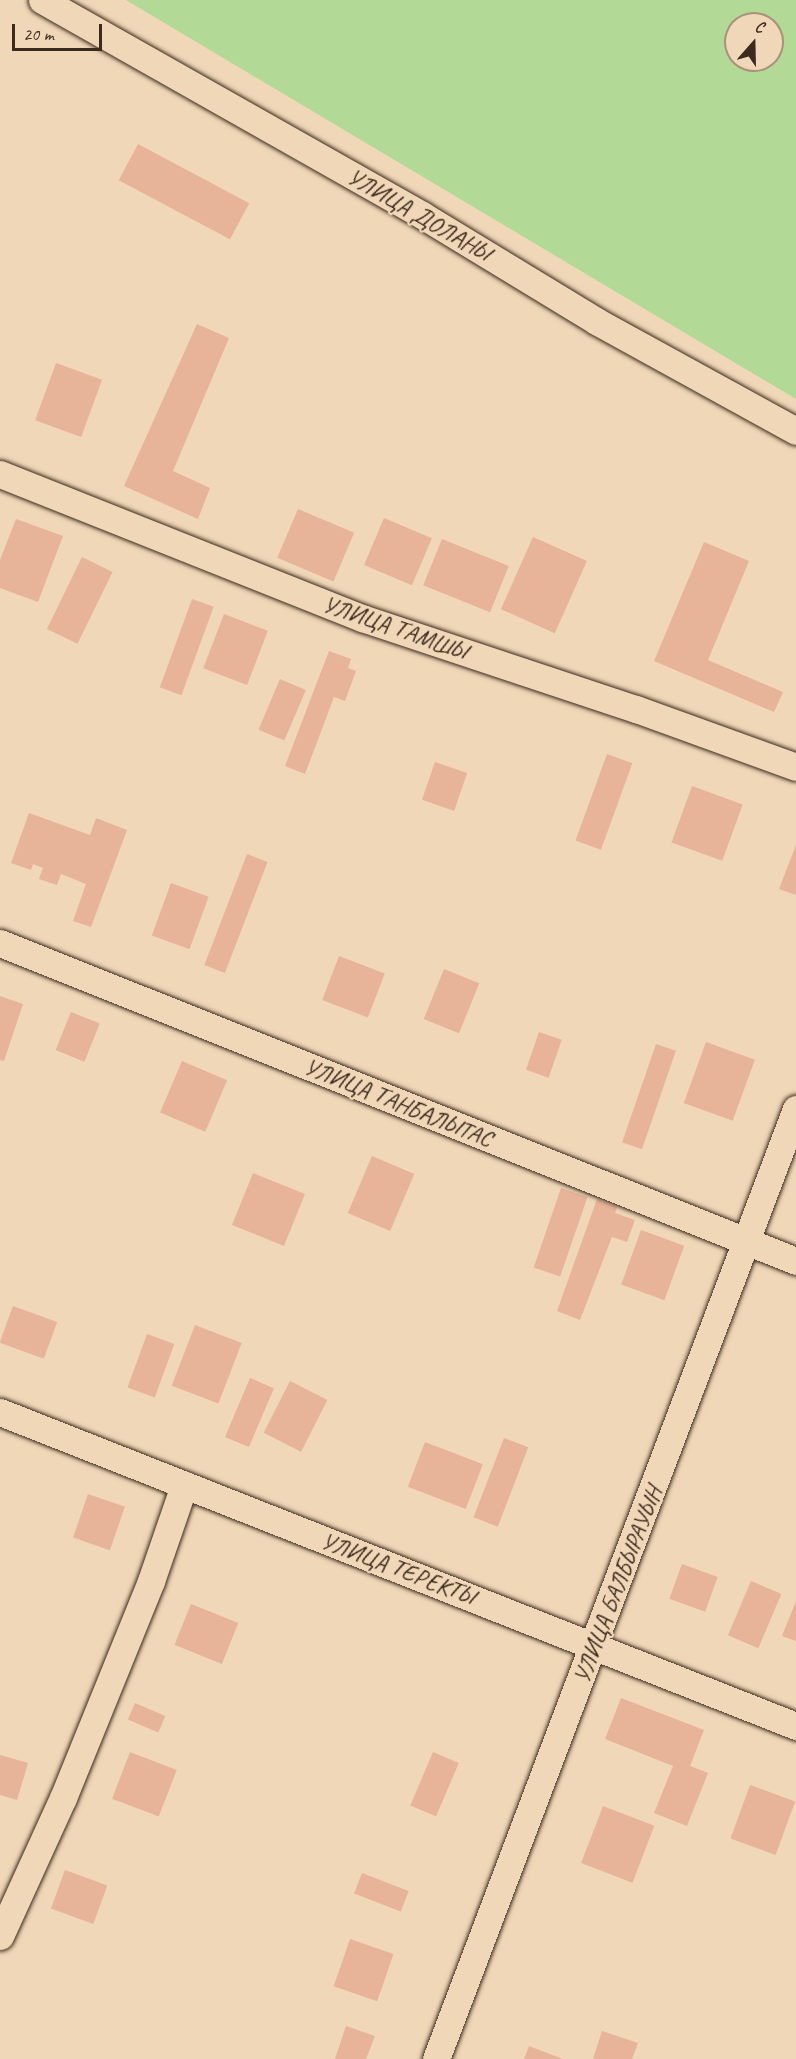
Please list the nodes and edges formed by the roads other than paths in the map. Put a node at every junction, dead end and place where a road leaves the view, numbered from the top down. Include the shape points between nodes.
1 (42, 0) edge
2 (796, 431) edge
3 (0, 474) edge
4 (796, 767) edge
5 (0, 944) edge
6 (796, 1109) edge
7 (747, 1242) junction
8 (796, 1261) edge
9 (0, 1412) edge
10 (184, 1485) junction
11 (595, 1646) junction
12 (796, 1726) edge
13 (0, 1936) edge
14 (436, 2059) edge

1 - 2 street, УЛИЦА ДОЛАНЫ via 422,215 596,321
3 - 4 street, УЛИЦА ТАМШЫ via 362,618
5 - 7 street, УЛИЦА ТАНБАЛЫТАС
6 - 7 street, УЛИЦА БАЛБЫРАУЫН
7 - 8 street, УЛИЦА ТАНБАЛЫТАС
7 - 11 street, УЛИЦА БАЛБЫРАУЫН
9 - 10 street, УЛИЦА ТЕРЕКТЫ
10 - 11 street, УЛИЦА ТЕРЕКТЫ
10 - 13 street via 151,1581 63,1798
11 - 12 street, УЛИЦА ТЕРЕКТЫ
11 - 14 street, УЛИЦА БАЛБЫРАУЫН

